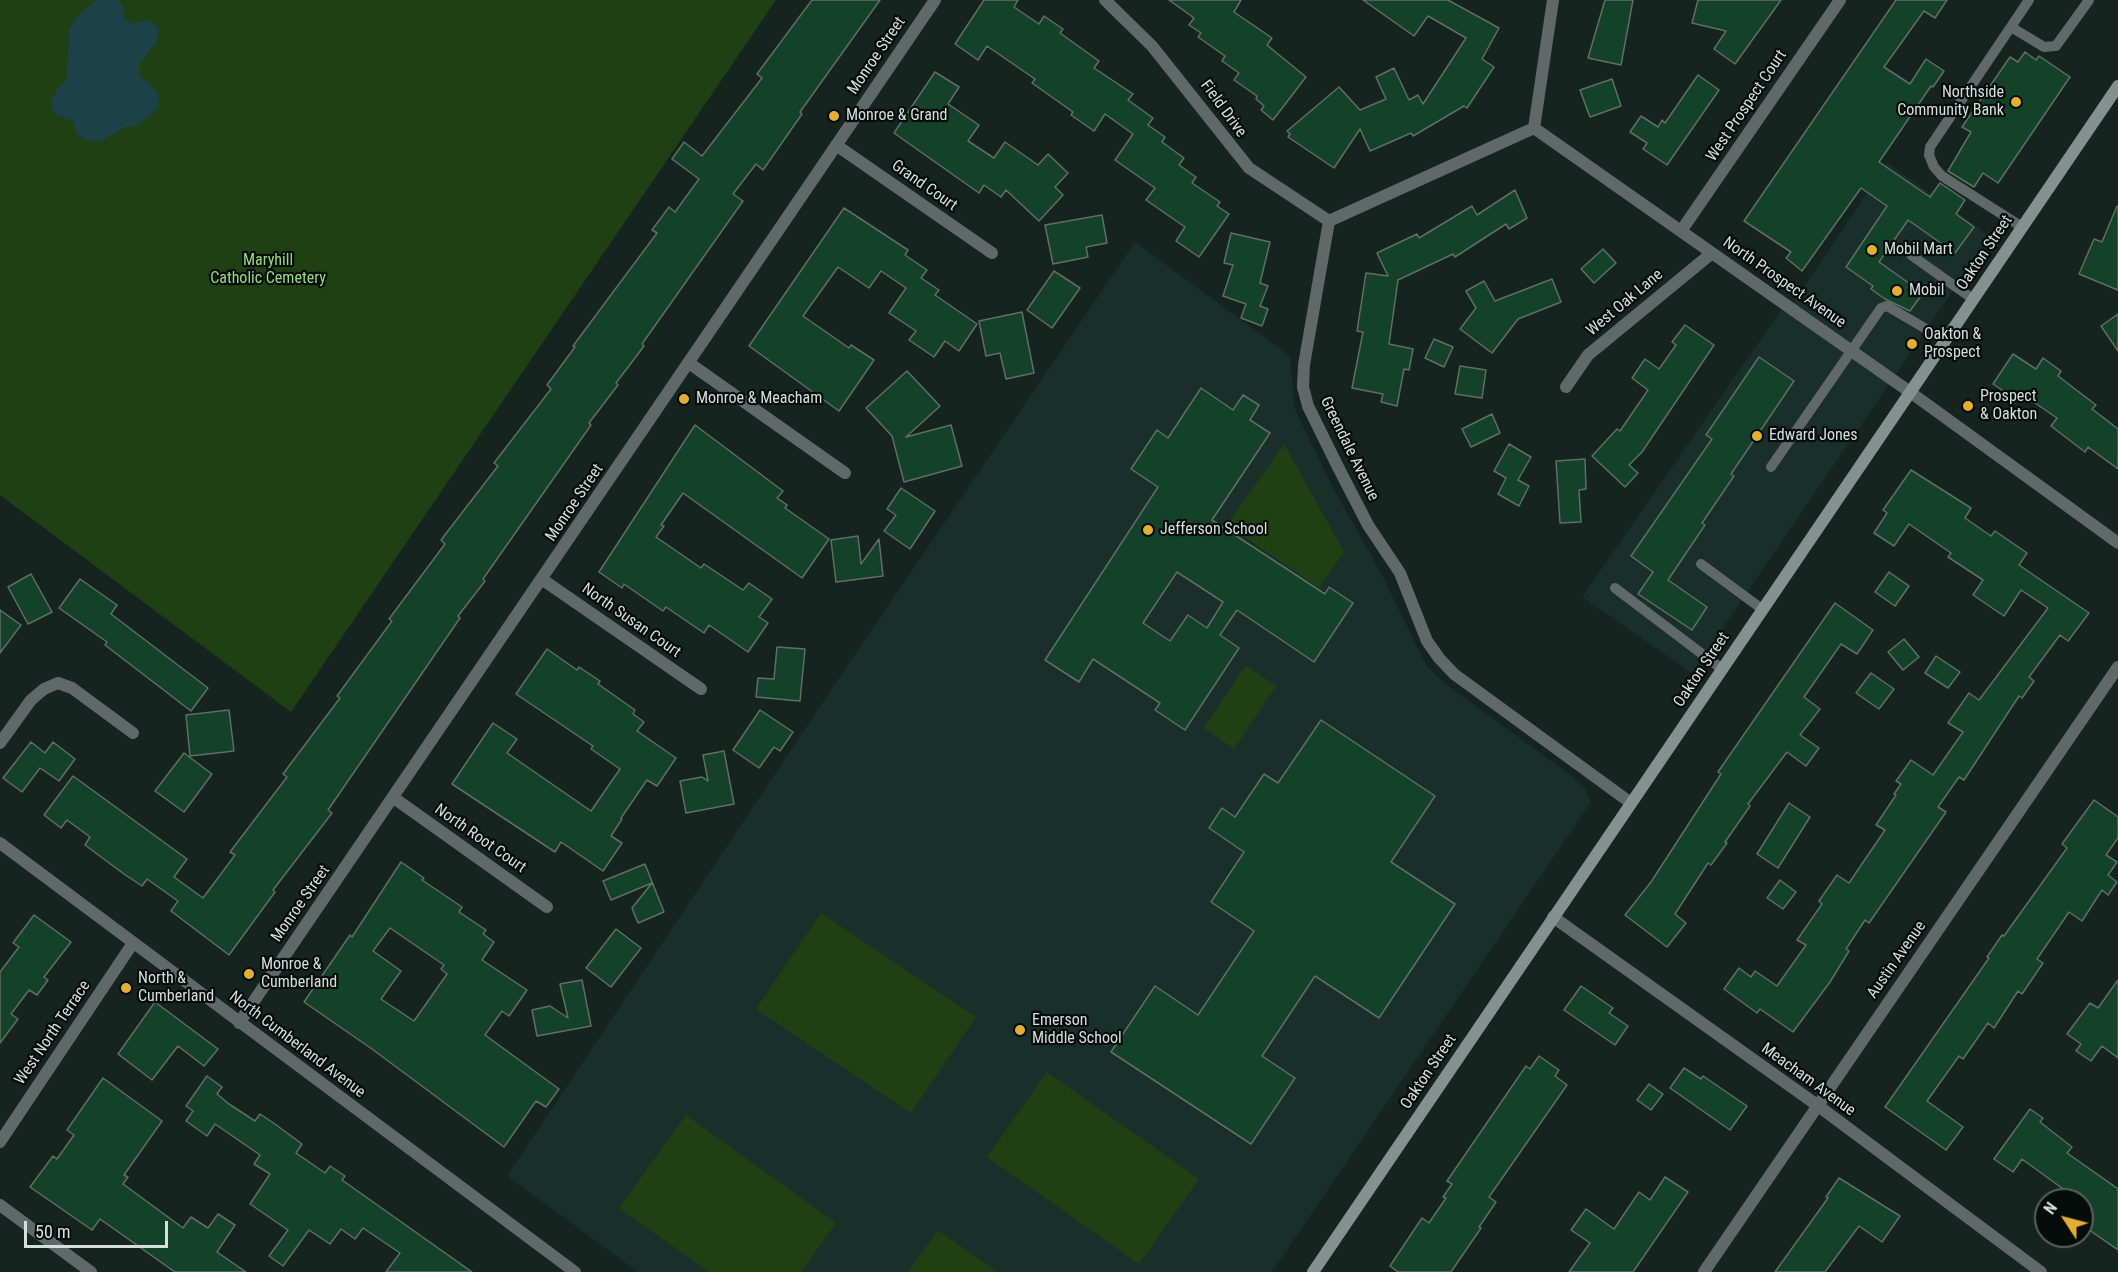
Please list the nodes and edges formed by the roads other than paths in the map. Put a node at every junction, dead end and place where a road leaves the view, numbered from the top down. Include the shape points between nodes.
1 (935, 0) edge
2 (1105, 0) edge
3 (1553, 0) edge
4 (1840, 0) edge
5 (2029, 0) edge
6 (2089, 0) edge
7 (2011, 27) junction
8 (2118, 86) edge
9 (1534, 128) junction
10 (837, 145) junction
11 (1329, 220) junction
12 (2022, 227) junction
13 (1682, 231) junction
14 (992, 253) dead end
15 (1712, 253) junction
16 (1911, 255) dead end
17 (1973, 299) junction
18 (1946, 340) junction
19 (1851, 350) junction
20 (689, 363) junction
21 (1566, 387) dead end
22 (1910, 392) junction
23 (1771, 467) dead end
24 (845, 473) dead end
25 (2118, 543) edge
26 (1701, 564) dead end
27 (543, 580) junction
28 (1616, 588) dead end
29 (1762, 609) junction
30 (2118, 667) edge
31 (1722, 669) junction
32 (701, 689) dead end
33 (132, 734) dead end
34 (0, 743) edge
35 (394, 798) junction
36 (1631, 803) junction
37 (0, 843) edge
38 (547, 907) dead end
39 (1553, 917) junction
40 (133, 943) junction
41 (239, 1023) junction
42 (1817, 1105) junction
43 (0, 1142) edge
44 (0, 1205) edge
45 (91, 1272) edge
46 (575, 1272) edge
47 (1313, 1272) edge
48 (1704, 1272) edge
49 (2041, 1272) edge

1 - 10 street, Monroe Street
2 - 11 street, Field Drive via 1152,46 1248,168
3 - 9 street
4 - 13 street, West Prospect Court
5 - 7 lane
6 - 7 lane via 2056,46 2044,47
7 - 12 lane via 1930,147 1929,155 1942,176
8 - 12 main road, Oakton Street
9 - 11 street
9 - 13 street, North Prospect Avenue
10 - 14 street, Grand Court
10 - 20 street, Monroe Street
11 - 36 street, Greendale Avenue via 1303,387 1308,406 1368,525 1400,573 1427,641 1454,674
12 - 17 main road, Oakton Street
13 - 15 street, North Prospect Avenue
15 - 19 street, North Prospect Avenue
15 - 21 street, West Oak Lane via 1588,355
16 - 17 lane
17 - 18 main road, Oakton Street
18 - 19 lane via 1887,306 1881,308
18 - 22 main road, Oakton Street
19 - 22 street, North Prospect Avenue
19 - 23 lane
20 - 24 street
20 - 27 street, Monroe Street
22 - 25 street, North Prospect Avenue
22 - 29 main road, Oakton Street
26 - 29 lane
27 - 32 street, North Susan Court
27 - 35 street, Monroe Street
28 - 31 lane
29 - 31 main road, Oakton Street
30 - 42 street, Austin Avenue
31 - 36 main road, Oakton Street
33 - 34 street via 72,688 58,683 31,700
35 - 38 street, North Root Court
35 - 41 street, Monroe Street
36 - 39 main road, Oakton Street
37 - 40 street, North Cumberland Avenue
39 - 42 street, Meacham Avenue
39 - 47 main road, Oakton Street
40 - 41 street, North Cumberland Avenue
40 - 43 street, West North Terrace
41 - 46 street, North Cumberland Avenue
42 - 48 street, Austin Avenue
42 - 49 street, Meacham Avenue
44 - 45 street

